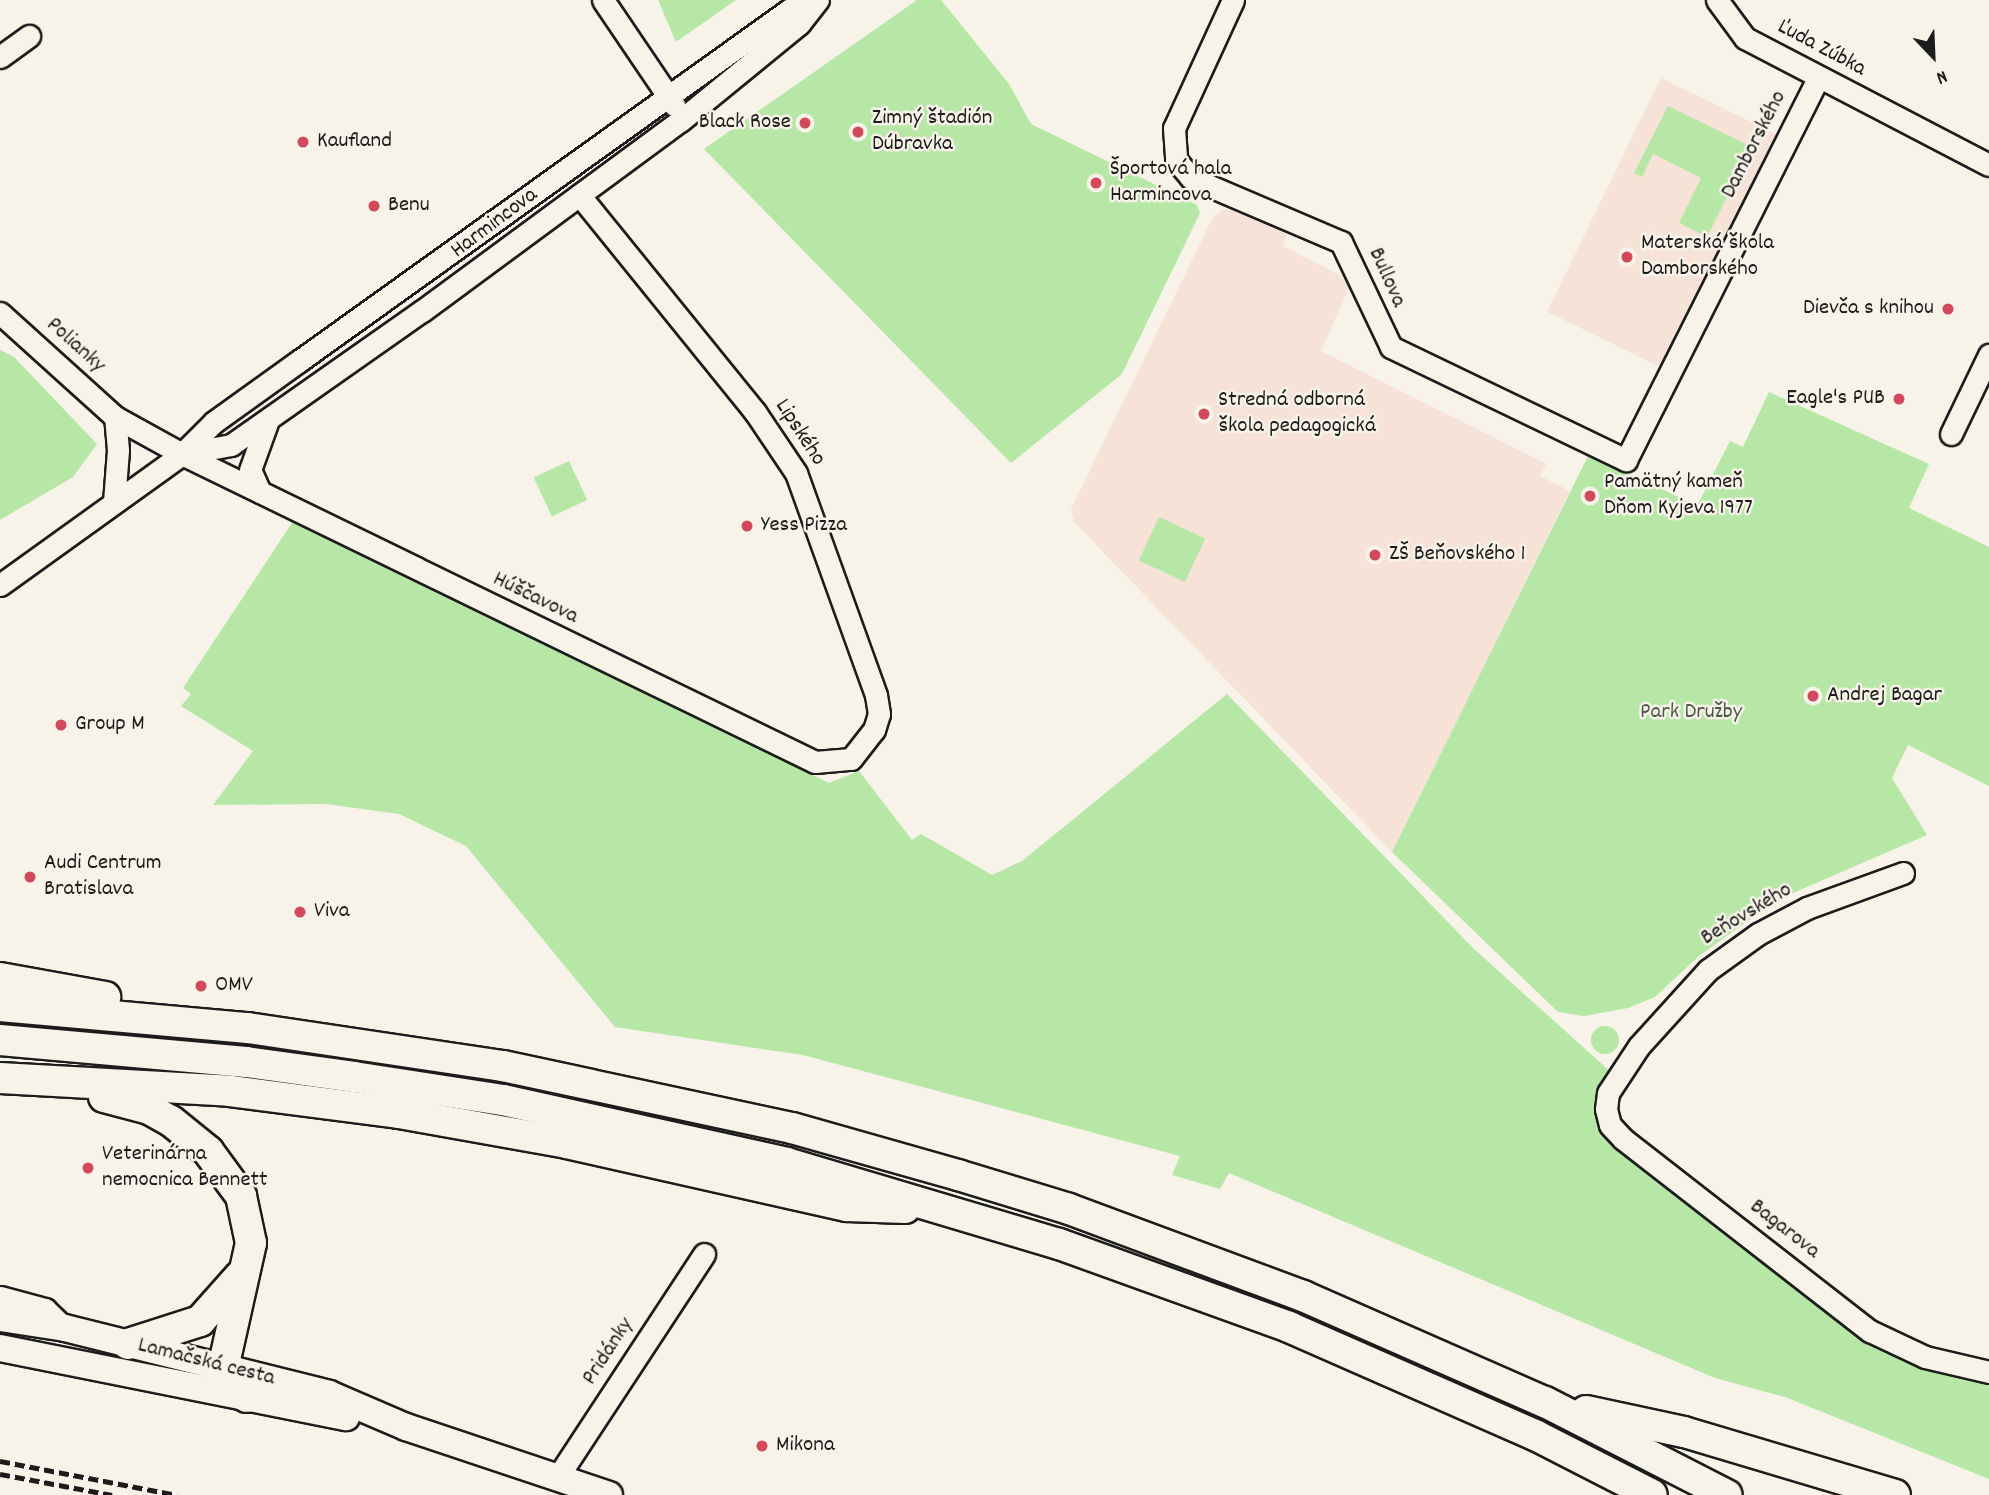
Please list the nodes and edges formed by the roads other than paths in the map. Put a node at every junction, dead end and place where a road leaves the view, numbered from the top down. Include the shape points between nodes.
1 (603, 0) edge
2 (816, 0) edge
3 (1233, 0) edge
4 (1717, 0) edge
5 (29, 36) dead end
6 (0, 57) edge
7 (1818, 79) junction
8 (670, 94) junction
9 (680, 121) junction
10 (1989, 166) edge
11 (579, 195) junction
12 (0, 313) edge
13 (1989, 355) edge
14 (115, 417) junction
15 (268, 419) junction
16 (1951, 434) dead end
17 (182, 454) junction
18 (1626, 460) joint
19 (260, 492) junction
20 (114, 502) junction
21 (0, 586) edge
22 (865, 746) joint
23 (1903, 873) dead end
24 (0, 978) edge
25 (0, 1006) edge
26 (171, 1020) junction
27 (0, 1040) edge
28 (1620, 1074) joint
29 (0, 1078) edge
30 (36, 1080) junction
31 (947, 1209) junction
32 (704, 1254) dead end
33 (248, 1265) junction
34 (0, 1297) edge
35 (0, 1318) edge
36 (65, 1328) junction
37 (128, 1344) junction
38 (0, 1348) edge
39 (225, 1368) junction
40 (1989, 1371) edge
41 (247, 1397) junction
42 (1545, 1402) junction
43 (406, 1427) junction
44 (557, 1478) junction
45 (609, 1495) edge
46 (1652, 1495) edge
47 (1727, 1495) edge
48 (1895, 1495) edge

1 - 8 street
2 - 8 street, Harmincova via 789,10
2 - 9 street, Harmincova via 799,24
3 - 18 street, Bullova via 1174,128 1176,160 1186,172 1216,191 1341,242 1391,347
4 - 7 street, Ľuda Zúbka via 1745,38
5 - 6 street
7 - 10 street, Ľuda Zúbka
7 - 18 street, Damborského
8 - 9 street
8 - 17 street, Harmincova via 218,419
9 - 11 street, Harmincova
11 - 15 street, Harmincova
11 - 22 street, Lipského via 759,417 796,473 876,695 878,714
12 - 14 street, Polianky
13 - 16 street
14 - 17 street, Polianky
14 - 20 street
15 - 17 street, Harmincova via 231,445
15 - 19 street via 250,470
17 - 19 street, Húščavova
17 - 20 street, Harmincova
19 - 22 street, Húščavova via 815,762 851,759
20 - 21 street, Harmincova
23 - 28 street, Beňovského via 1807,908 1758,934 1708,970 1665,1012
24 - 26 highway via 116,999
25 - 26 highway
26 - 42 highway via 503,1066 805,1132 1069,1209 1303,1296
27 - 31 highway via 246,1062 503,1100 787,1163
28 - 40 street, Bagarova via 1608,1093 1606,1109 1611,1125 1623,1139 1870,1331 1925,1357
29 - 30 highway
30 - 31 highway via 230,1091 399,1113 581,1146 847,1206
30 - 33 highway via 149,1109 189,1134 224,1169 241,1196 250,1232
31 - 46 highway via 1167,1281 1289,1327 1535,1435
32 - 44 street, Pridánky
33 - 37 highway via 200,1321
33 - 39 highway via 227,1339
34 - 36 street via 46,1309
35 - 36 main road, Lamačská cesta
36 - 37 main road, Lamačská cesta
37 - 39 main road, Lamačská cesta
38 - 41 main road, Lamačská cesta
39 - 41 highway via 233,1385
39 - 43 main road, Lamačská cesta via 329,1394
41 - 43 main road, Lamačská cesta
42 - 47 highway
42 - 48 highway via 1684,1432
43 - 44 main road, Lamačská cesta
44 - 45 main road, Lamačská cesta

